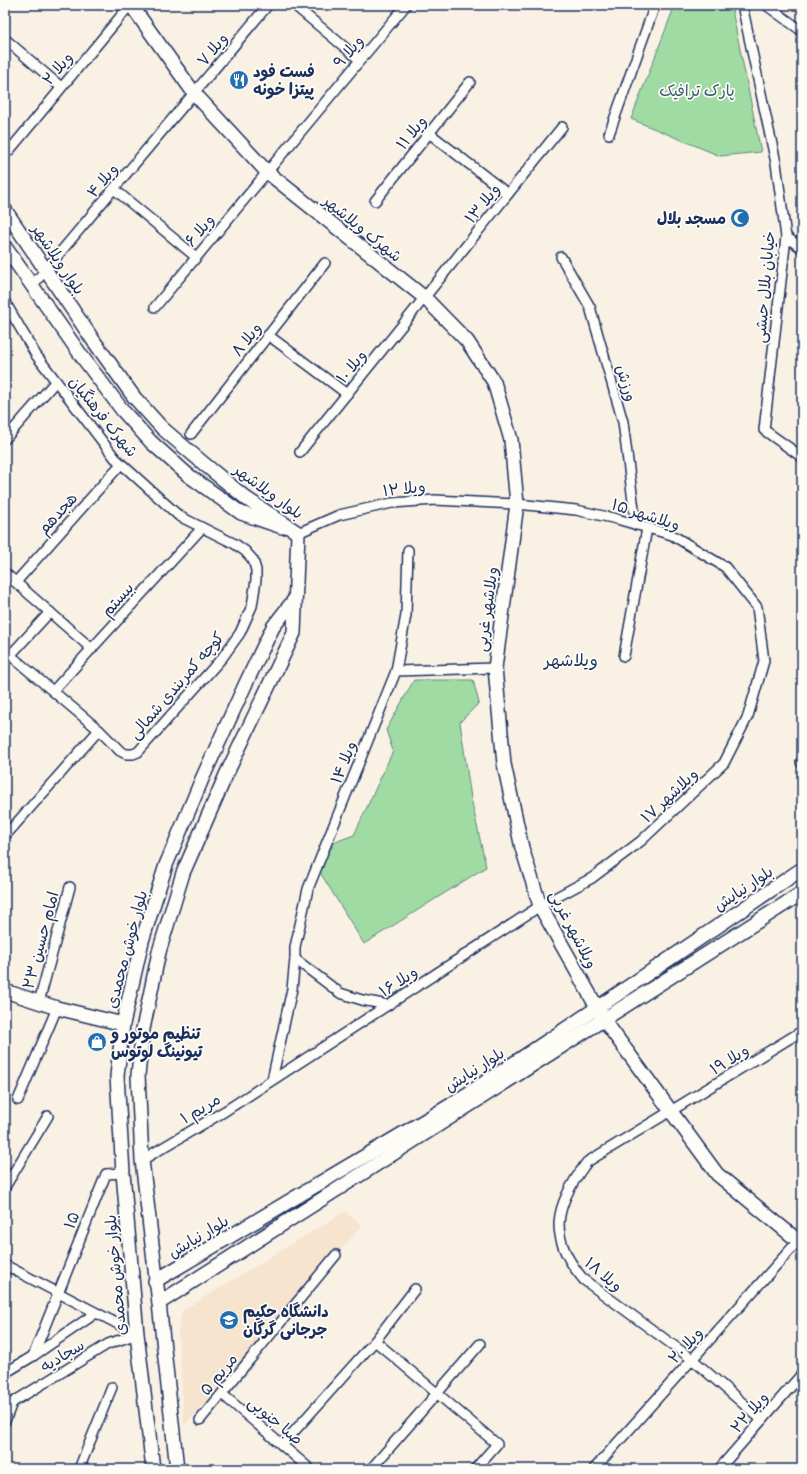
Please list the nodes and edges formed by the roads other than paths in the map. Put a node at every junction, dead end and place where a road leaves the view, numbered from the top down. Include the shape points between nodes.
1 (130, 5) edge
2 (268, 5) edge
3 (294, 5) edge
4 (406, 5) edge
5 (655, 5) edge
6 (742, 5) edge
7 (766, 5) edge
8 (802, 32) edge
9 (5, 39) edge
10 (360, 60) junction
11 (470, 82) dead end
12 (61, 87) junction
13 (194, 93) junction
14 (562, 127) dead end
15 (429, 133) junction
16 (609, 134) dead end
17 (9, 151) dead end
18 (267, 172) junction
19 (114, 189) junction
20 (508, 194) junction
21 (375, 201) dead end
22 (5, 210) edge
23 (786, 237) junction
24 (5, 247) edge
25 (802, 248) edge
26 (196, 257) junction
27 (561, 258) dead end
28 (325, 263) dead end
29 (47, 270) junction
30 (32, 286) junction
31 (425, 298) junction
32 (5, 302) edge
33 (155, 307) dead end
34 (268, 336) junction
35 (56, 381) junction
36 (347, 394) junction
37 (191, 434) dead end
38 (5, 439) edge
39 (300, 452) dead end
40 (802, 457) edge
41 (121, 464) junction
42 (517, 504) junction
43 (636, 525) junction
44 (202, 528) junction
45 (647, 528) junction
46 (298, 533) junction
47 (408, 550) dead end
48 (5, 573) edge
49 (16, 582) junction
50 (294, 600) junction
51 (50, 612) junction
52 (92, 649) junction
53 (624, 656) dead end
54 (8, 658) edge
55 (764, 661) joint
56 (495, 668) junction
57 (396, 671) junction
58 (53, 691) junction
59 (99, 730) junction
60 (205, 773) junction
61 (226, 775) junction
62 (221, 788) junction
63 (5, 836) edge
64 (802, 869) edge
65 (70, 887) dead end
66 (802, 893) edge
67 (540, 906) junction
68 (729, 919) junction
69 (737, 934) junction
70 (295, 959) junction
71 (5, 991) edge
72 (39, 1002) junction
73 (388, 1005) junction
74 (57, 1008) junction
75 (597, 1008) junction
76 (604, 1020) junction
77 (123, 1024) junction
78 (802, 1031) edge
79 (272, 1080) junction
80 (18, 1100) dead end
81 (453, 1109) junction
82 (671, 1112) junction
83 (48, 1116) dead end
84 (142, 1160) junction
85 (123, 1173) junction
86 (324, 1181) junction
87 (5, 1187) edge
88 (330, 1194) junction
89 (800, 1242) edge
90 (336, 1255) dead end
91 (5, 1265) edge
92 (155, 1281) junction
93 (415, 1288) dead end
94 (58, 1292) junction
95 (159, 1303) junction
96 (96, 1313) junction
97 (136, 1334) junction
98 (374, 1341) junction
99 (480, 1344) dead end
100 (33, 1356) junction
101 (692, 1359) junction
102 (5, 1373) edge
103 (802, 1374) edge
104 (112, 1387) dead end
105 (222, 1394) junction
106 (437, 1394) junction
107 (8, 1405) edge
108 (200, 1420) dead end
109 (762, 1420) junction
110 (5, 1421) edge
111 (282, 1445) junction
112 (79, 1469) edge
113 (153, 1469) edge
114 (177, 1469) edge
115 (310, 1469) edge
116 (371, 1469) edge
117 (475, 1469) edge
118 (594, 1469) edge
119 (719, 1469) edge

1 - 12 street, ۲ ویلا
1 - 13 street, شهرک ویلاشهر
2 - 13 street, ۷ ویلا
3 - 10 street
4 - 10 street, ۹ ویلا
5 - 16 street
6 - 23 street, خیابان بلال حبشی via 776,163
7 - 8 street
9 - 12 street
10 - 18 street, ۹ ویلا
11 - 15 street, ۱۱ ویلا
12 - 17 street, ۲ ویلا
13 - 18 street, شهرک ویلاشهر
13 - 19 street, ۴ ویلا
14 - 20 street, ۱۳ ویلا
15 - 20 street
15 - 21 street, ۱۱ ویلا
18 - 26 street, ۶ ویلا
18 - 31 street, شهرک ویلاشهر
19 - 26 street
19 - 29 street, ۴ ویلا
20 - 31 street, ۱۳ ویلا
22 - 29 street, بلوار ویلاشهر
23 - 25 street
23 - 40 street, خیابان بلال حبشی via 764,430
24 - 30 street, بلوار ویلاشهر
26 - 33 street, ۶ ویلا
27 - 43 street, ورزش via 590,307 621,415
28 - 34 street, ویلا ۸
29 - 30 street, ۴ ویلا
29 - 46 street, بلوار ویلاشهر via 129,391 162,428 247,499
30 - 46 street, بلوار ویلاشهر via 118,406 151,442 188,475 241,514
31 - 36 street, ۱۰ ویلا
31 - 42 street, شهرک ویلاشهر via 467,340 494,382 511,440
32 - 35 street, شهرک فرهنگیان via 36,355
34 - 36 street
34 - 37 street, ویلا ۸
35 - 38 street
35 - 41 street, شهرک فرهنگیان
36 - 39 street, ۱۰ ویلا
41 - 44 street, شهرک فرهنگیان via 179,516
41 - 49 street, هجدهم
42 - 43 street, ویلاشهر ۱۵ via 576,510
42 - 46 street, ویلا ۱۲ via 435,500 392,503 339,515
42 - 56 street, ویلاشهر غربی
43 - 45 street, ویلاشهر ۱۵
44 - 52 street, بیستم
44 - 59 street, کوچه کمربندی شمالی via 235,544 253,560 256,580 252,606 240,633 222,658 138,752 126,754 120,751
45 - 53 street
45 - 55 street, ویلاشهر ۱۵ via 672,535 725,567 757,607
46 - 50 street
47 - 57 street, ۱۴ ویلا via 406,615
48 - 49 street
49 - 51 street
50 - 60 street, بلوار خوش محمدی via 273,627
50 - 61 street, بلوار خوش محمدی via 294,633
51 - 52 street
51 - 54 street
52 - 58 street, بیستم
54 - 58 street
55 - 67 street, ویلاشهر ۱۷ via 748,716 724,763 641,841 592,878
56 - 57 street
56 - 67 street, ویلاشهر غربی via 504,764 522,848
57 - 70 street, ۱۴ ویلا via 308,889 295,947
58 - 59 street
59 - 63 street
60 - 61 street
60 - 62 street
60 - 77 street, بلوار خوش محمدی via 166,865 142,941
61 - 62 street, بلوار خوش محمدی
62 - 84 street, بلوار خوش محمدی via 183,873 157,959 143,1029 138,1075
64 - 68 street, بلوار نیایش
65 - 72 street, امام حسین ۲۳
66 - 69 street, بلوار نیایش
67 - 73 street, ۱۶ ویلا
67 - 75 street, ویلاشهر غربی
68 - 69 street
68 - 75 street, بلوار نیایش
69 - 76 street, بلوار نیایش
70 - 73 street via 340,993
70 - 79 street, ۱۴ ویلا via 292,989
71 - 72 street
72 - 74 street
73 - 79 street, ۱۶ ویلا
74 - 77 street
74 - 80 street
75 - 76 street, ویلاشهر غربی
75 - 81 street, بلوار نیایش
76 - 81 street, بلوار نیایش
76 - 82 street, ویلاشهر غربی
77 - 85 street, بلوار خوش محمدی via 117,1076
78 - 82 street, ۱۹ ویلا
79 - 84 street, ۱ مریم
81 - 86 street, بلوار نیایش
81 - 88 street, بلوار نیایش
82 - 89 street, ویلاشهر غربی via 717,1174
82 - 101 street, ویلا ۱۸ via 587,1162 568,1192 558,1227 563,1247 572,1266 584,1280
83 - 87 street
84 - 92 street, بلوار خوش محمدی
85 - 94 street, ۱۵ via 106,1174
85 - 97 street, بلوار خوش محمدی
86 - 88 street
86 - 92 street, بلوار نیایش
88 - 95 street, بلوار نیایش
89 - 101 street, ویلا ۲۰
90 - 105 street, ۵ مریم
91 - 94 street
92 - 95 street, بلوار خوش محمدی
93 - 98 street
94 - 96 street
94 - 100 street
95 - 114 street, بلوار خوش محمدی
96 - 97 street
96 - 100 street, سجادیه
97 - 107 street, سجادیه via 108,1344
97 - 113 street, بلوار خوش محمدی
98 - 106 street
98 - 111 street
99 - 106 street
100 - 102 street, سجادیه
101 - 109 street, ویلا ۱۸
101 - 118 street, ویلا ۲۰
103 - 109 street, ویلا ۲۲
104 - 112 street
105 - 108 street, ۵ مریم
105 - 111 street, صبا جنوبی
106 - 116 street
106 - 117 street via 497,1444
107 - 110 street
109 - 119 street, ویلا ۲۲
111 - 115 street, صبا جنوبی

